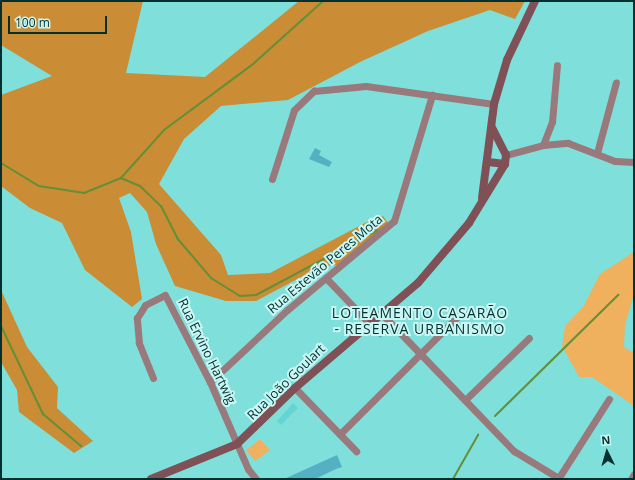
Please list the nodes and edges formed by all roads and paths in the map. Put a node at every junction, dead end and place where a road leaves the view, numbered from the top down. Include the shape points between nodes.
1 (535, 1) edge
2 (557, 65) dead end
3 (616, 82) dead end
4 (432, 95) junction
5 (494, 104) junction
6 (492, 128) junction
7 (543, 144) junction
8 (489, 153) junction
9 (597, 153) junction
10 (505, 156) junction
11 (488, 162) junction
12 (634, 162) edge
13 (272, 179) dead end
14 (481, 202) junction
15 (326, 278) junction
16 (462, 312) dead end
17 (381, 313) junction
18 (369, 323) junction
19 (529, 338) dead end
20 (420, 353) junction
21 (153, 378) dead end
22 (210, 382) junction
23 (295, 388) junction
24 (609, 399) dead end
25 (465, 400) junction
26 (340, 434) junction
27 (237, 444) junction
28 (356, 451) dead end
29 (634, 474) edge
30 (151, 479) edge
31 (256, 479) edge
32 (559, 479) edge
33 (631, 479) edge

1 - 5 street, Rua João Goulart via 507,60
2 - 7 street via 552,122
3 - 9 street
4 - 5 street
4 - 13 street via 366,86 331,87 314,91 294,110
4 - 15 street, Rua Estevão Peres Mota via 394,221
5 - 6 street, Rua João Goulart
6 - 8 street, Rua João Goulart
6 - 10 street
7 - 9 street via 568,143
7 - 10 street
8 - 10 street
8 - 11 street, Rua João Goulart
9 - 12 street via 616,161
10 - 11 street
10 - 14 street, Rua João Goulart
11 - 14 street, Rua João Goulart
14 - 17 street, Rua João Goulart via 450,248 418,283
15 - 18 street
15 - 22 street, Rua Estevão Peres Mota
16 - 20 street
17 - 18 street, Rua João Goulart
17 - 20 street
18 - 23 street, Rua João Goulart
19 - 25 street
20 - 25 street
20 - 26 street
21 - 22 street, Rua Ervino Hartwig via 139,343 137,318 155,298 168,297
22 - 27 street, Rua Ervino Hartwig
23 - 26 street
23 - 27 street, Rua João Goulart
24 - 32 street
25 - 32 street via 514,451
26 - 28 street
27 - 30 street, Rua João Goulart
27 - 31 street, Rua Ervino Hartwig
29 - 33 street

